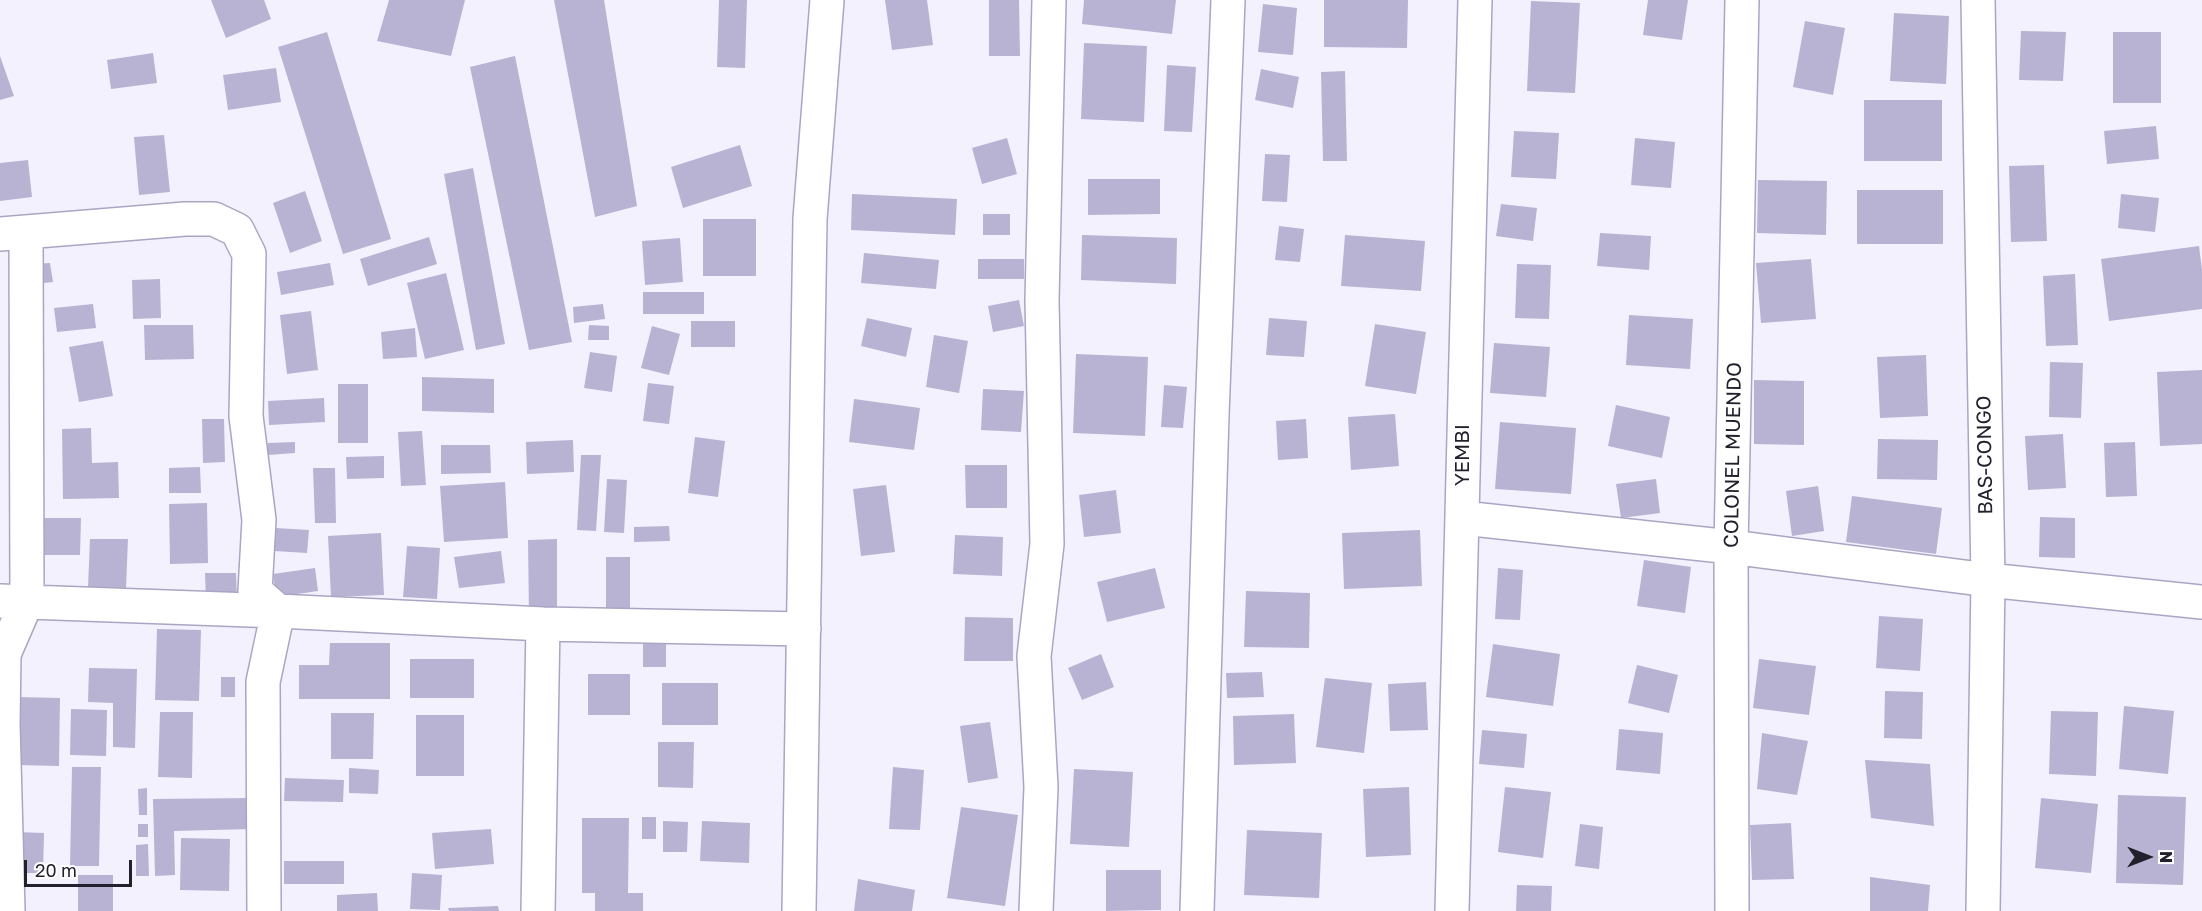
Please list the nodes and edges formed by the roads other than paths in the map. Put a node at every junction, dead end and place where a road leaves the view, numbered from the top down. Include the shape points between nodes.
1 (827, 0) edge
2 (1049, 0) edge
3 (1228, 0) edge
4 (1475, 0) edge
5 (1742, 0) edge
6 (1978, 0) edge
7 (13, 233) edge
8 (1463, 518) junction
9 (1731, 547) junction
10 (1988, 580) junction
11 (14, 601) edge
12 (2202, 602) edge
13 (279, 611) junction
14 (543, 624) junction
15 (804, 629) junction
16 (1204, 910) edge
17 (8, 911) edge
18 (264, 911) edge
19 (538, 911) edge
20 (799, 911) edge
21 (1036, 911) edge
22 (1452, 911) edge
23 (1732, 911) edge
24 (1983, 911) edge

1 - 15 street via 810,219
2 - 21 street via 1042,300 1047,544 1034,656 1041,788
3 - 16 street via 1212,415
4 - 8 street, YEMBI
5 - 9 street, COLONEL MUENDO
6 - 10 street, BAS-CONGO
7 - 11 street
7 - 13 street via 185,219 214,219 237,230 249,254 246,416 259,520 255,591
8 - 9 street
8 - 22 street, YEMBI
9 - 10 street
9 - 23 street, COLONEL MUENDO
10 - 12 street
10 - 24 street, BAS-CONGO
11 - 13 street
11 - 17 street via 4,654
13 - 14 street
13 - 18 street via 263,682
14 - 15 street
14 - 19 street
15 - 20 street

